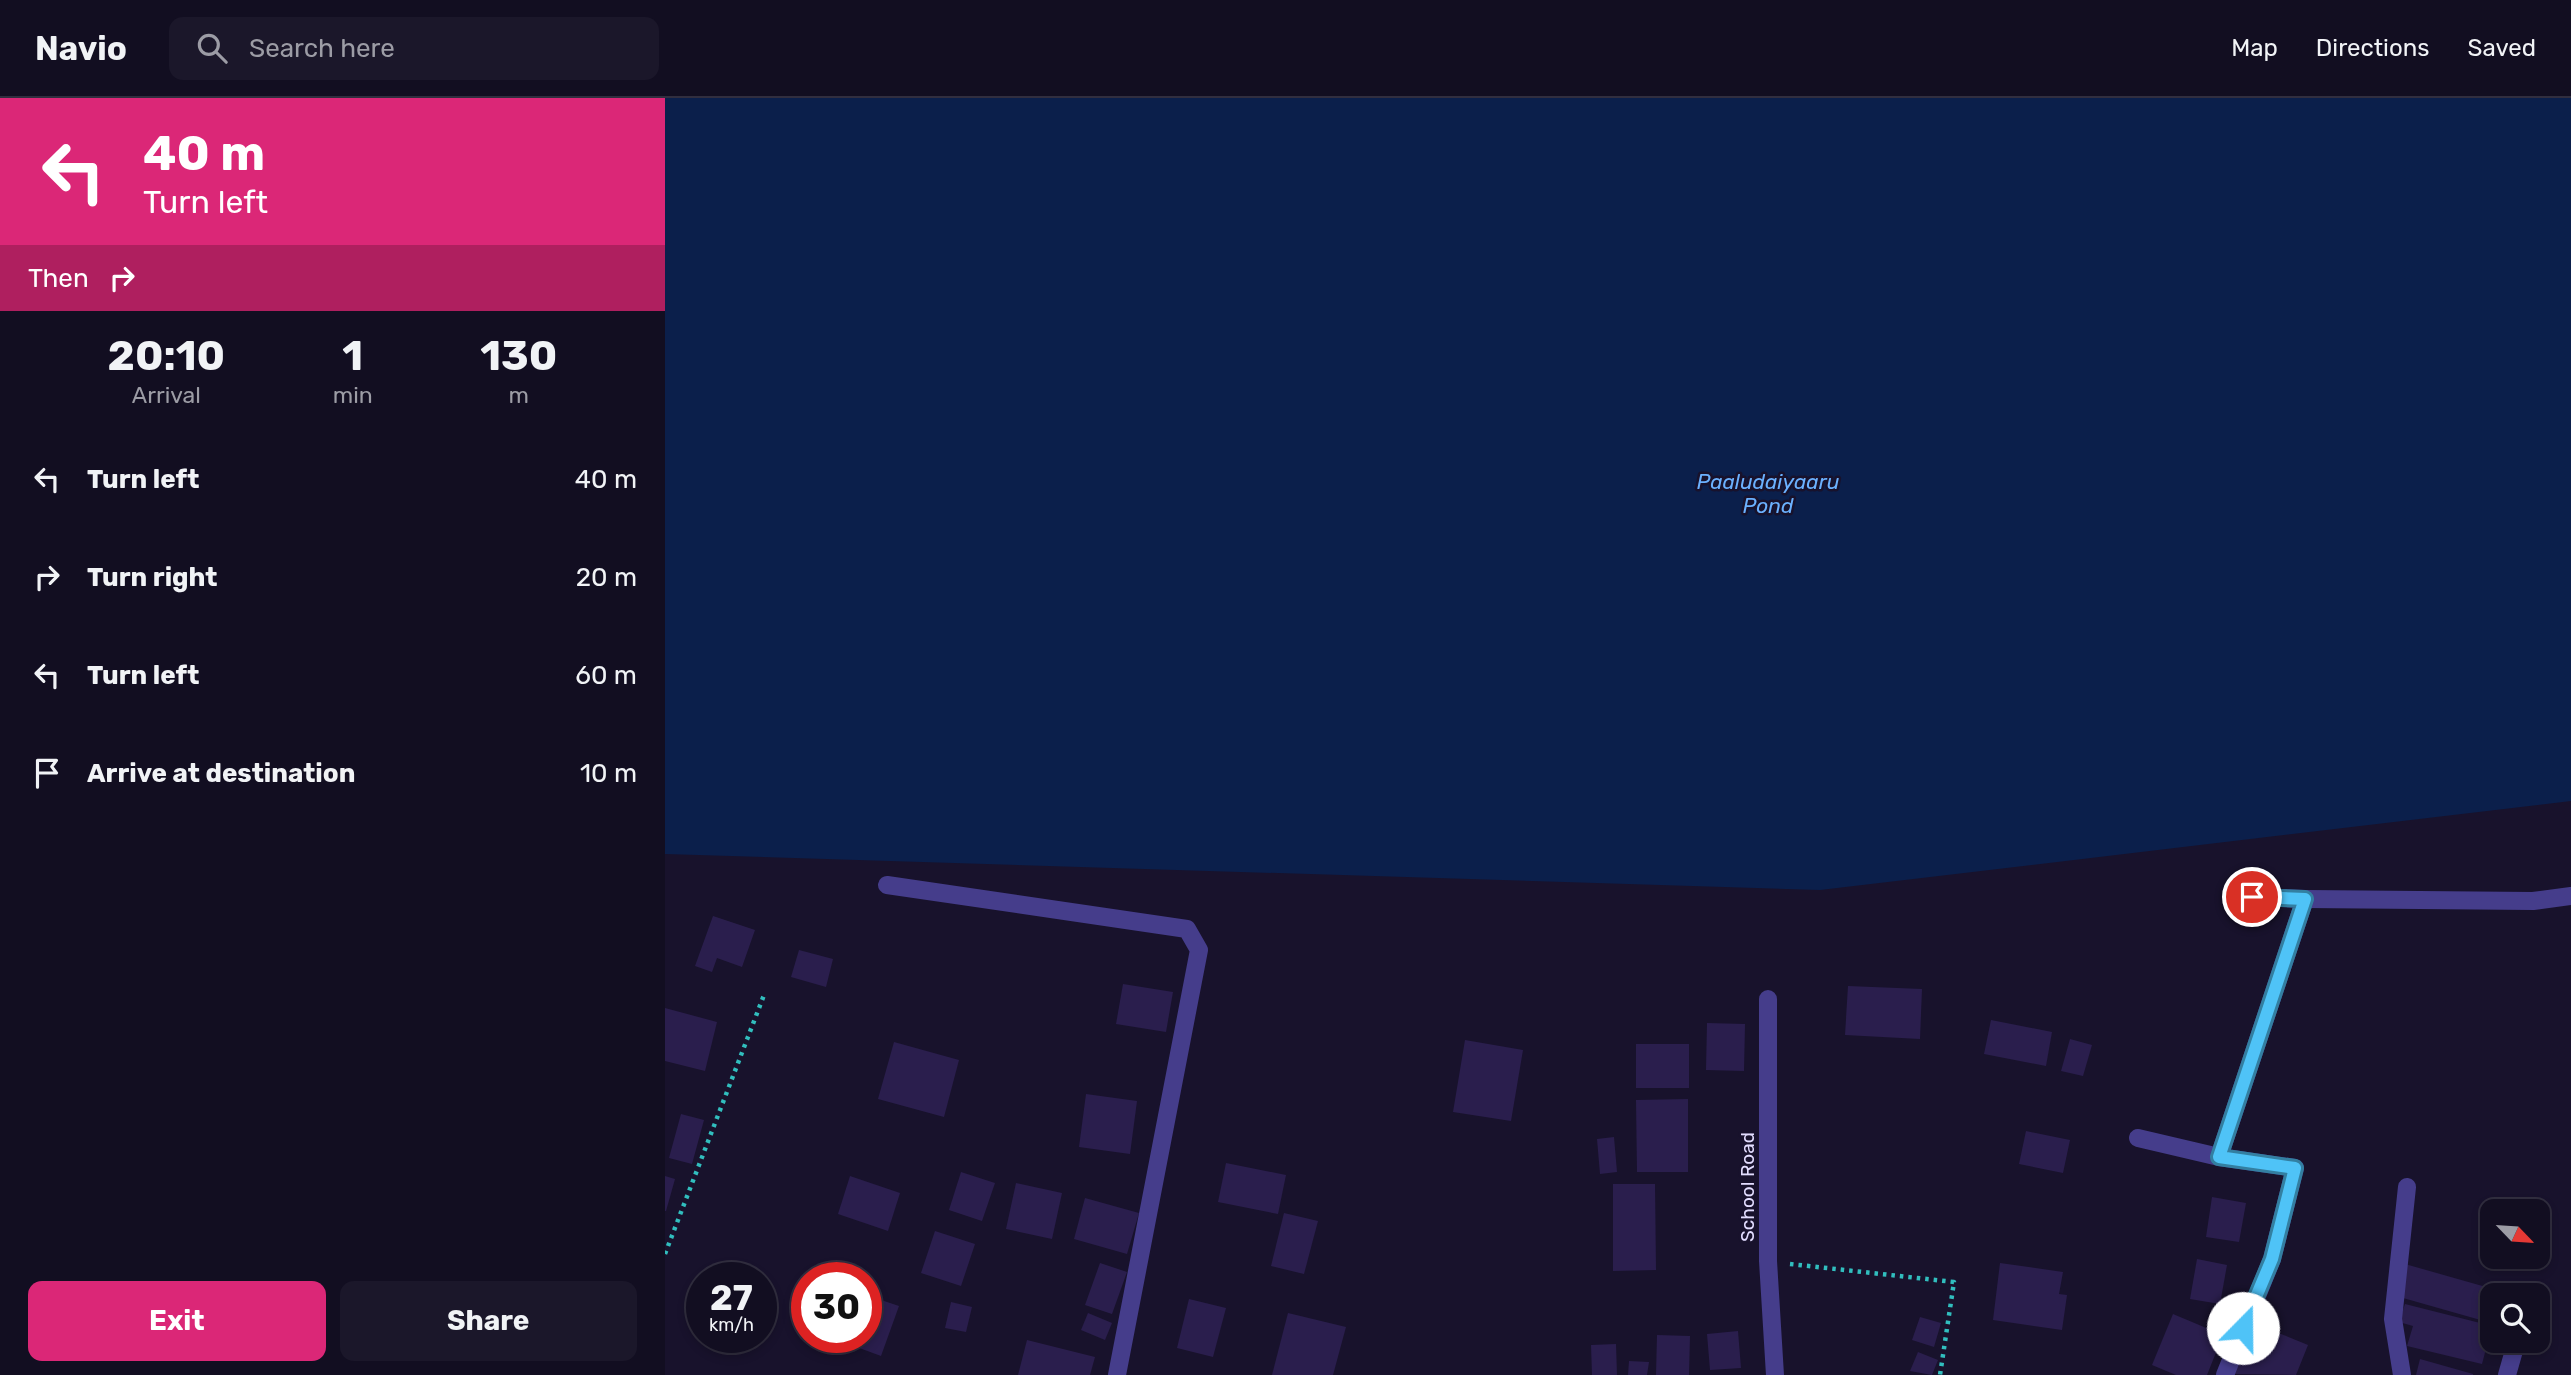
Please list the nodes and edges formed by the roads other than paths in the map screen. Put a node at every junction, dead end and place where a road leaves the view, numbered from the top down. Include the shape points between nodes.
1 (887, 885) dead end
2 (2571, 896) edge
3 (2252, 897) dead end
4 (2305, 899) junction
5 (1768, 999) dead end
6 (2138, 1138) dead end
7 (2219, 1157) junction
8 (2407, 1187) dead end
9 (2513, 1353) edge
10 (1117, 1375) edge
11 (1775, 1375) edge
12 (2225, 1375) edge
13 (2402, 1375) edge
14 (2507, 1375) edge

1 - 10 street via 1187,929 1199,950
2 - 4 street via 2533,901
3 - 4 street
4 - 7 street
5 - 11 street, School Road via 1768,1261
6 - 7 street
7 - 12 street via 2295,1168 2272,1259
8 - 13 street via 2393,1319
9 - 14 street

